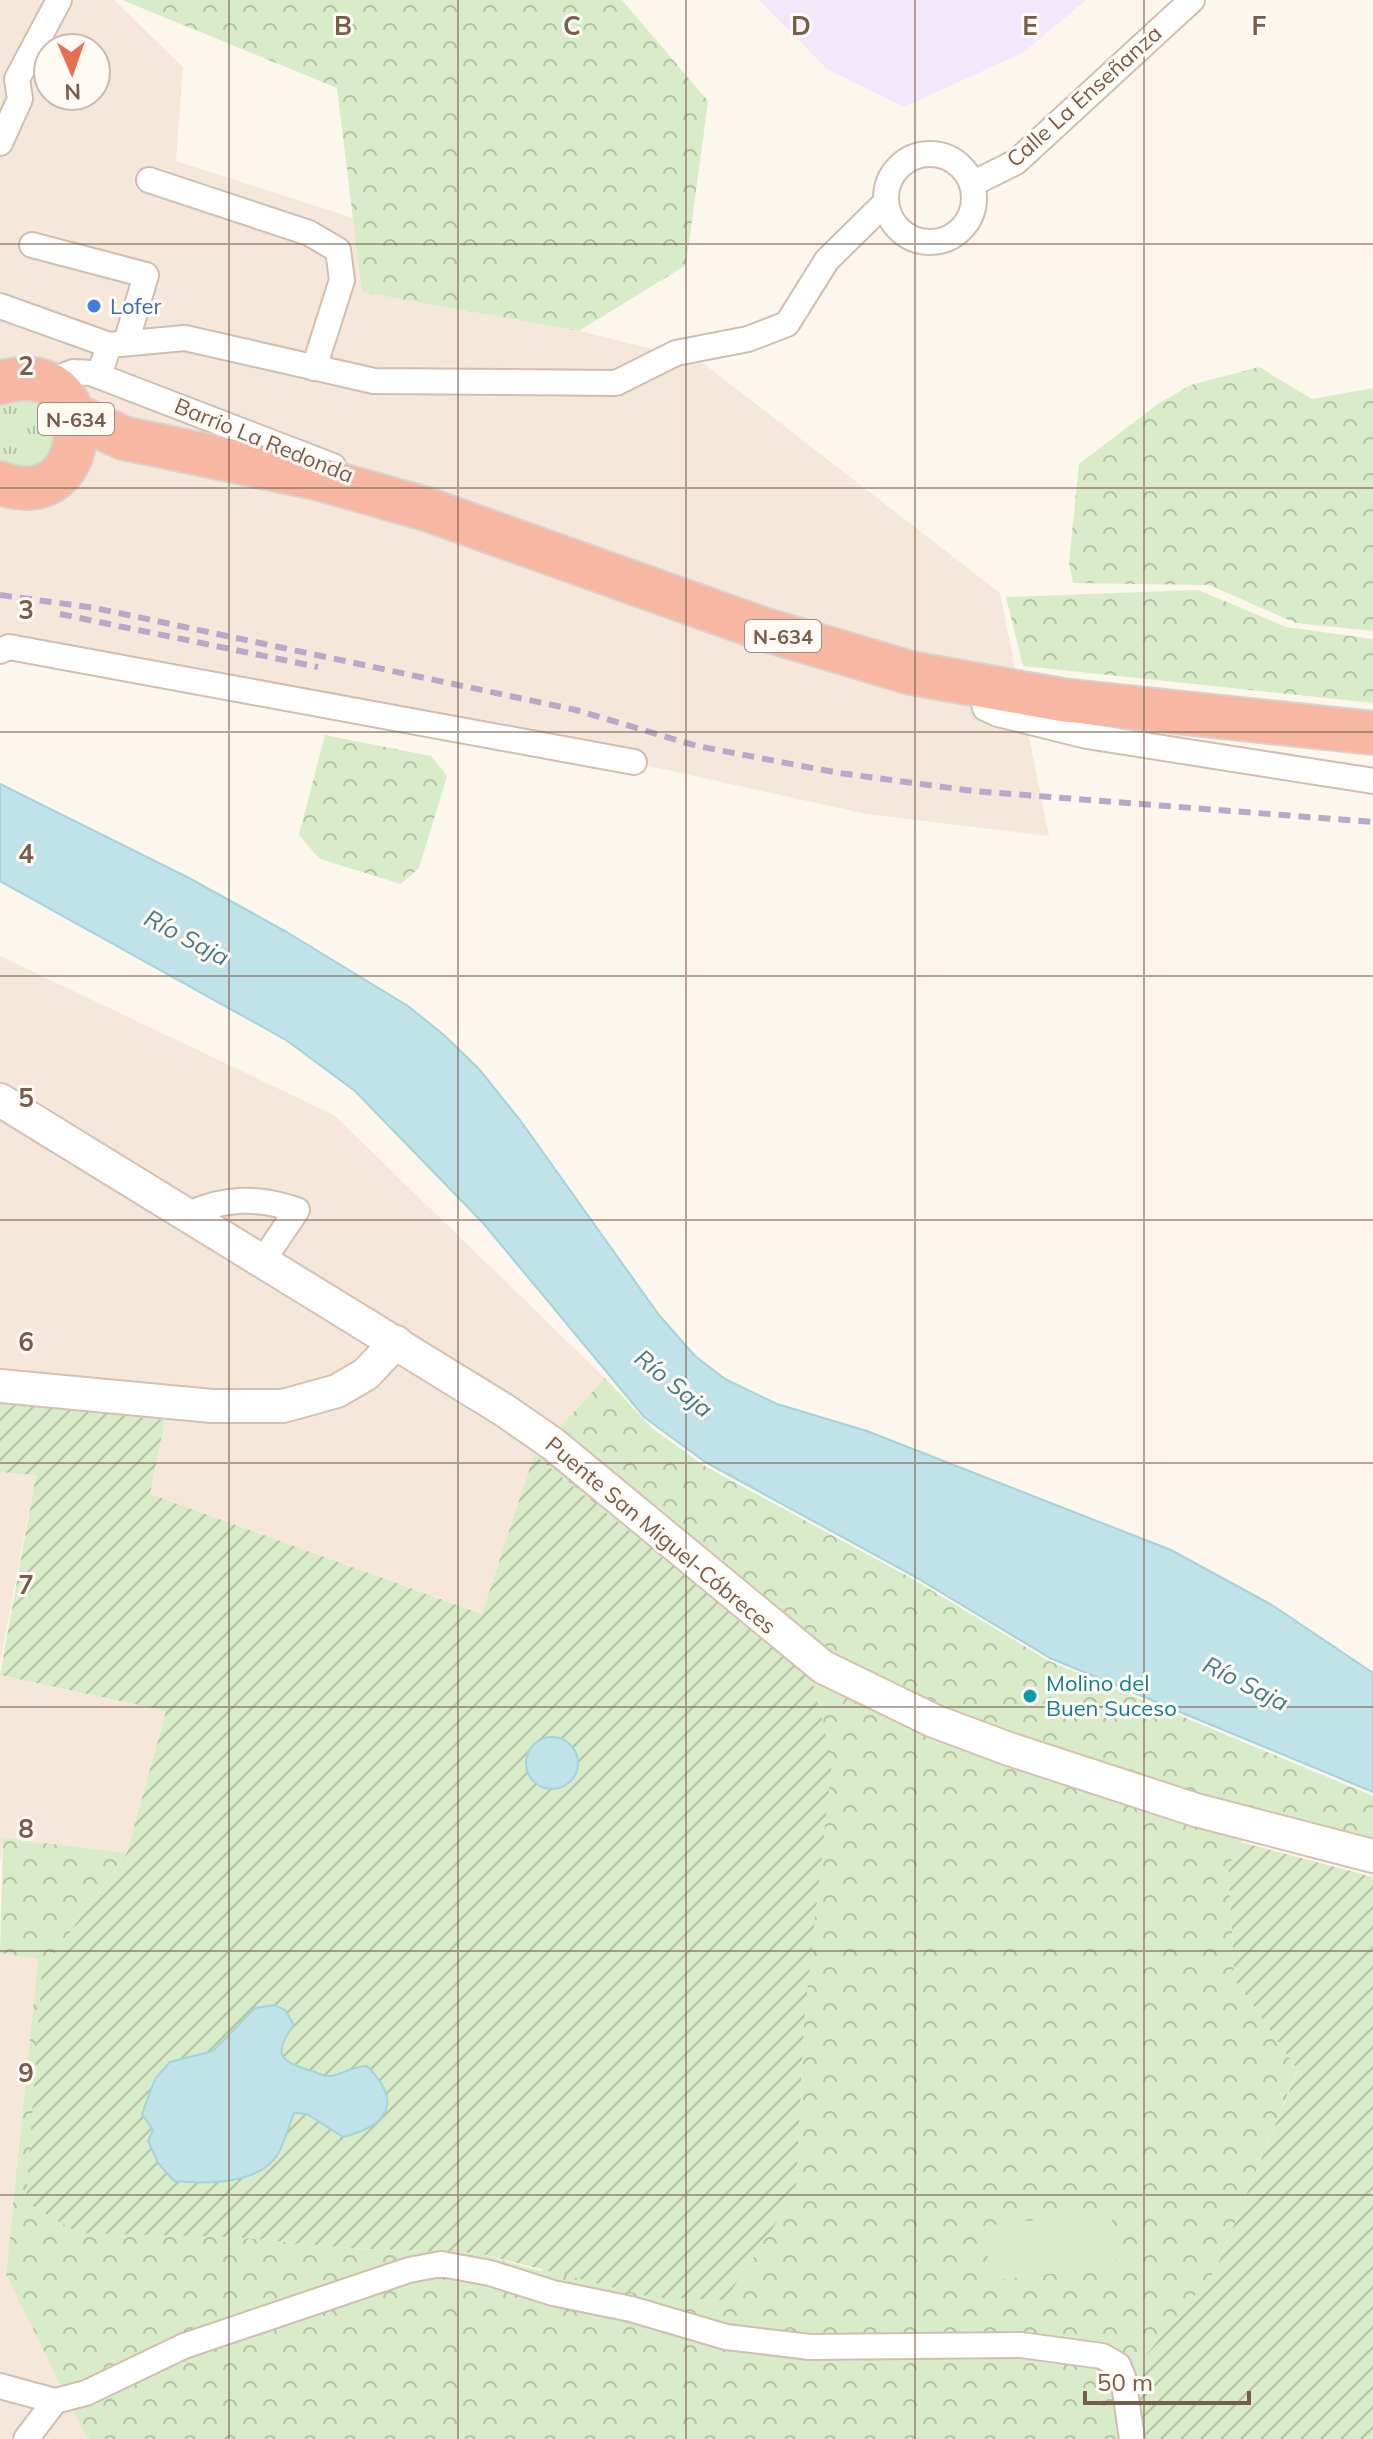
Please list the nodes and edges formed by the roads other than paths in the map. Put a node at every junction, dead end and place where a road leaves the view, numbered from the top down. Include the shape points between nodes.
1 (59, 0) edge
2 (1192, 0) edge
3 (0, 143) edge
4 (149, 180) dead end
5 (972, 184) junction
6 (886, 202) junction
7 (32, 245) dead end
8 (0, 306) edge
9 (118, 344) junction
10 (314, 368) junction
11 (99, 376) junction
12 (14, 382) edge
13 (75, 415) junction
14 (213, 457) junction
15 (70, 460) junction
16 (0, 483) edge
17 (426, 509) junction
18 (0, 651) edge
19 (981, 687) junction
20 (1373, 733) edge
21 (634, 762) dead end
22 (1373, 781) edge
23 (0, 1100) edge
24 (189, 1214) junction
25 (264, 1259) junction
26 (396, 1342) junction
27 (0, 1386) edge
28 (1373, 1856) edge
29 (0, 2386) edge
30 (55, 2401) junction
31 (26, 2439) edge
32 (1132, 2439) edge

1 - 3 street via 17,79 20,99
2 - 5 street, Calle La Enseñanza via 1016,162
4 - 10 street via 309,233 338,250 342,280
5 - 6 street via 953,161 925,155 899,168 890,180
5 - 6 street via 967,223 933,242 919,241 897,227
6 - 10 street via 827,260 787,324 748,339 676,353 616,383 374,381
7 - 9 street via 146,275
8 - 9 street
9 - 10 street via 185,338
9 - 11 street
11 - 12 street via 73,372
11 - 17 street, Barrio La Redonda via 320,460
12 - 13 highway, N-634 via 63,396
13 - 14 highway, N-634 via 123,438
13 - 15 highway, N-634 via 77,443
14 - 15 highway, N-634 via 124,451
14 - 17 highway, N-634 via 320,479
15 - 16 highway, N-634 via 59,474 37,486
17 - 19 highway, N-634 via 804,643
18 - 21 street via 9,647
19 - 20 highway, N-634
19 - 22 street via 985,708 1087,736
23 - 24 street, Puente San Miguel-Cóbreces
24 - 25 street, Puente San Miguel-Cóbreces
24 - 25 street via 213,1203 240,1200 269,1201 297,1210
25 - 26 street, Puente San Miguel-Cóbreces
26 - 27 street via 366,1374 337,1391 283,1406 212,1406
26 - 28 street, Puente San Miguel-Cóbreces via 553,1444 823,1667 934,1721 1009,1749 1196,1810
29 - 30 street
30 - 31 street
30 - 32 street via 86,2393 184,2346 409,2270 441,2264 726,2337 810,2347 1021,2345 1102,2356 1118,2365 1123,2377

